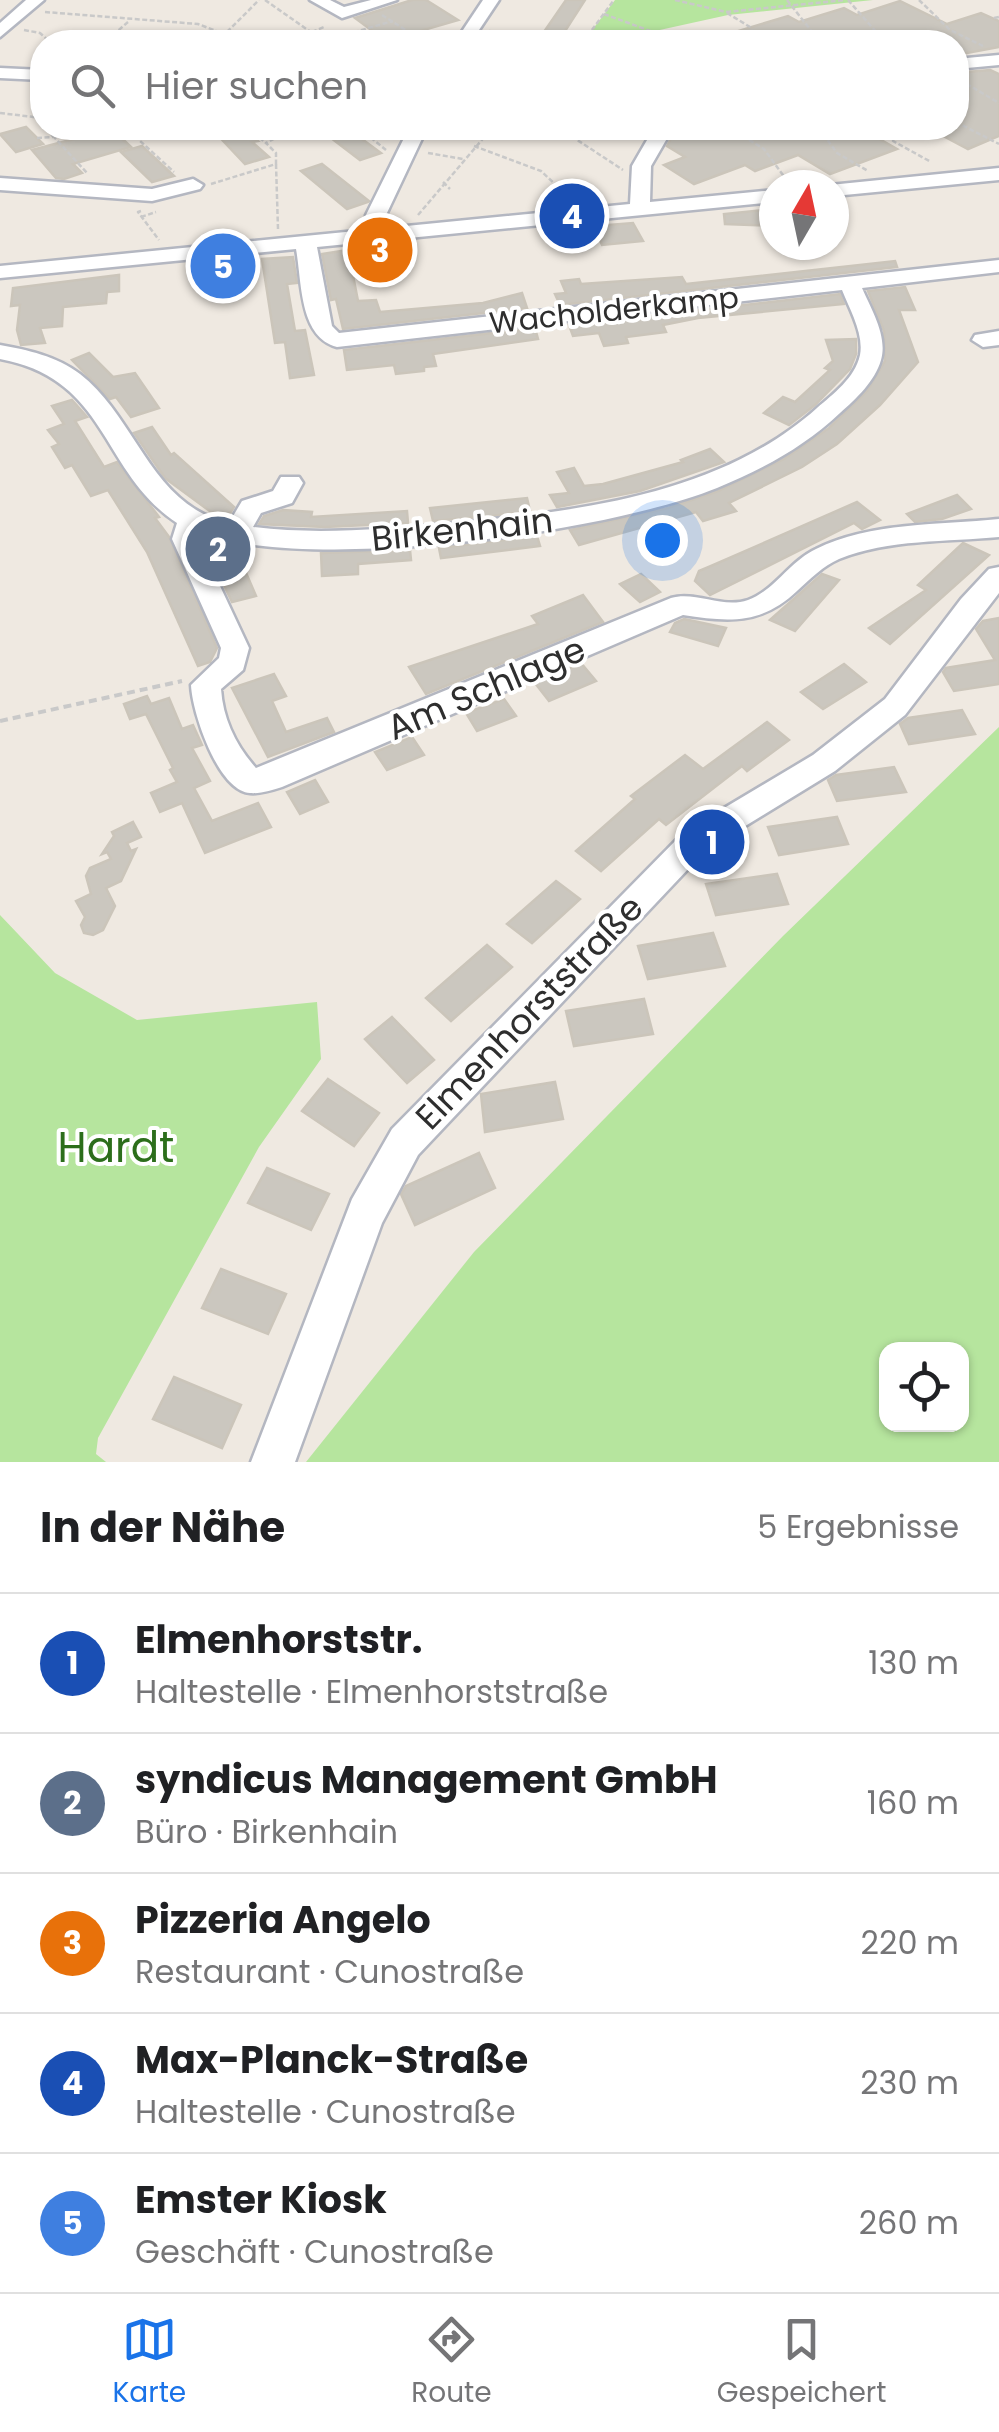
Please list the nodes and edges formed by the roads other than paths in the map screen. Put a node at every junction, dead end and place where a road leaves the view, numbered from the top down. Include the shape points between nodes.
1 (390, 0) edge
2 (491, 0) edge
3 (30, 4) edge
4 (324, 4) edge
5 (2, 30) edge
6 (472, 30) edge
7 (999, 60) edge
8 (969, 63) edge
9 (0, 73) edge
10 (30, 74) edge
11 (412, 140) edge
12 (654, 140) edge
13 (999, 174) edge
14 (0, 184) edge
15 (193, 184) road end
16 (849, 189) edge
17 (759, 192) edge
18 (642, 209) junction
19 (376, 234) junction
20 (305, 242) junction
21 (999, 266) edge
22 (0, 272) edge
23 (850, 284) junction
24 (0, 352) edge
25 (290, 483) dead end
26 (190, 520) junction
27 (999, 528) edge
28 (238, 532) junction
29 (999, 576) edge
30 (273, 1462) edge

1 - 4 street via 342,13
2 - 6 street
3 - 5 street
7 - 8 street
9 - 10 street
11 - 19 street via 376,216
12 - 18 street via 639,181
13 - 16 street
14 - 15 street via 152,196
17 - 18 street
18 - 19 street
19 - 20 street
20 - 22 street
20 - 23 street, Wacholderkamp via 321,326 337,340
21 - 23 street, Wacholderkamp
23 - 28 street, Birkenhain via 872,347 862,377 806,432 734,470 561,520 361,540
24 - 26 street, Birkenhain via 46,361 76,378 159,495
25 - 28 street via 284,497 251,507
26 - 27 street, Am Schlage via 186,539 235,648 233,663 206,685 205,702 239,772 250,781 271,778 681,605 733,612 763,605 806,562 829,553
26 - 28 street, Birkenhain
29 - 30 street, Elmenhorststraße via 895,707 824,763 695,841 405,1142 366,1213

